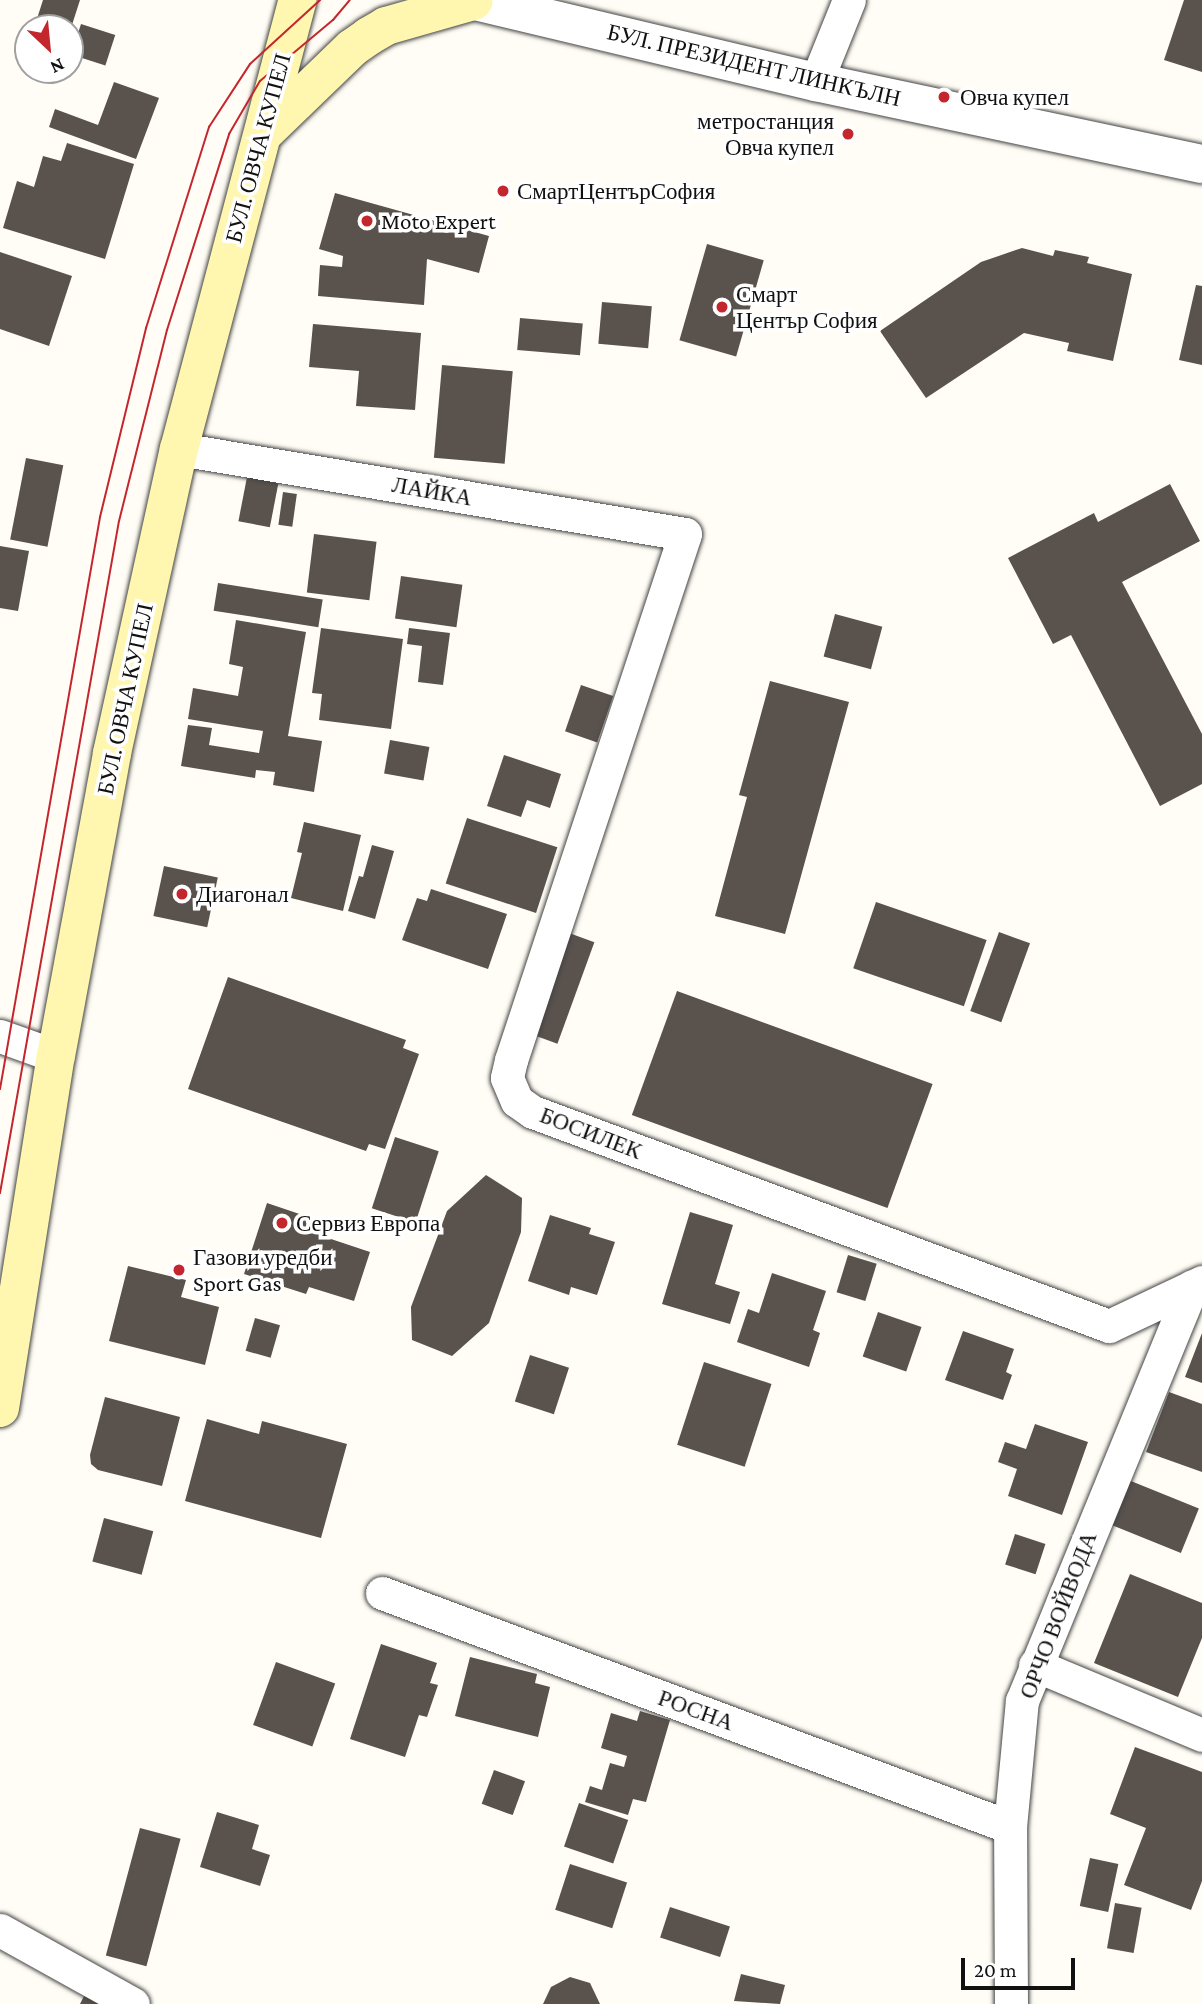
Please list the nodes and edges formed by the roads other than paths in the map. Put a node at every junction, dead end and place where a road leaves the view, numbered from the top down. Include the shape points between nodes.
1 (298, 0) edge
2 (473, 0) edge
3 (849, 0) edge
4 (816, 82) junction
5 (264, 134) junction
6 (1202, 164) edge
7 (179, 449) junction
8 (685, 534) joint
9 (0, 1036) edge
10 (55, 1056) junction
11 (1197, 1284) edge
12 (1109, 1326) junction
13 (1167, 1346) junction
14 (0, 1408) edge
15 (382, 1593) dead end
16 (1035, 1665) junction
17 (1202, 1735) edge
18 (1010, 1827) junction
19 (0, 1930) edge
20 (132, 2004) edge
21 (1011, 2004) edge

1 - 5 main road, БУЛ. ОВЧА КУПЕЛ
2 - 4 street, БУЛ. ПРЕЗИДЕНТ ЛИНКЪЛН
2 - 5 main road via 387,26 369,36
3 - 4 street
4 - 6 street, БУЛ. ПРЕЗИДЕНТ ЛИНКЪЛН
5 - 7 main road, БУЛ. ОВЧА КУПЕЛ
7 - 8 street, ЛАЙКА
7 - 10 main road, БУЛ. ОВЧА КУПЕЛ via 113,753
8 - 12 street, БОСИЛЕК via 511,1060 507,1078 511,1091 533,1112
9 - 10 street
10 - 14 main road, БУЛ. ОВЧА КУПЕЛ
11 - 12 street
11 - 13 street, ОРЧО ВОЙВОДА
12 - 13 street, БОСИЛЕК
13 - 16 street, ОРЧО ВОЙВОДА
15 - 18 street, РОСНА
16 - 17 street
16 - 18 street, ОРЧО ВОЙВОДА via 1022,1701
18 - 21 street, ОРЧО ВОЙВОДА
19 - 20 street

